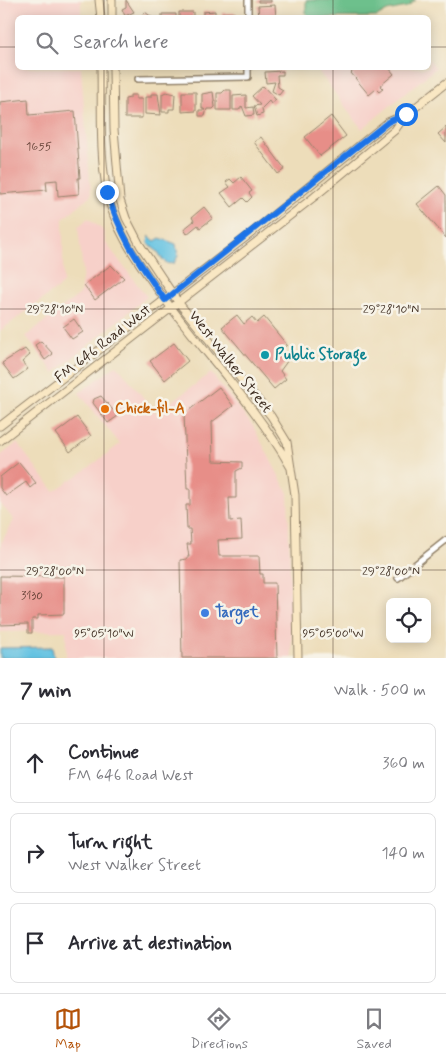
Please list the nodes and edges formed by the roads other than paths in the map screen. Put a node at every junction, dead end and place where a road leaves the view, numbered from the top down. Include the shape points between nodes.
1 (99, 0) edge
2 (112, 0) edge
3 (248, 0) edge
4 (100, 15) edge
5 (112, 15) edge
6 (248, 15) edge
7 (102, 70) edge
8 (113, 70) edge
9 (248, 70) edge
10 (138, 79) dead end
11 (446, 83) edge
12 (406, 114) junction
13 (172, 294) junction
14 (165, 300) junction
15 (178, 302) junction
16 (171, 308) junction
17 (0, 426) edge
18 (0, 441) edge
19 (294, 473) junction
20 (446, 540) edge
21 (398, 578) dead end
22 (298, 658) edge

1 - 4 street
2 - 5 street
3 - 6 street
7 - 14 street, West Walker Street via 107,192 127,246
8 - 13 street, West Walker Street via 120,200 140,245
9 - 10 street via 248,77
11 - 12 street, FM 646 Road West
12 - 13 street, FM 646 Road West via 388,122
12 - 15 street, FM 646 Road West via 395,130 314,197
13 - 14 street, FM 646 Road West
13 - 15 street, West Walker Street
14 - 16 street, West Walker Street
14 - 17 street, FM 646 Road West
15 - 16 street, FM 646 Road West
15 - 19 street, West Walker Street via 282,432
16 - 18 street, FM 646 Road West
16 - 19 street, West Walker Street via 274,440
19 - 22 street, West Walker Street
20 - 21 street

